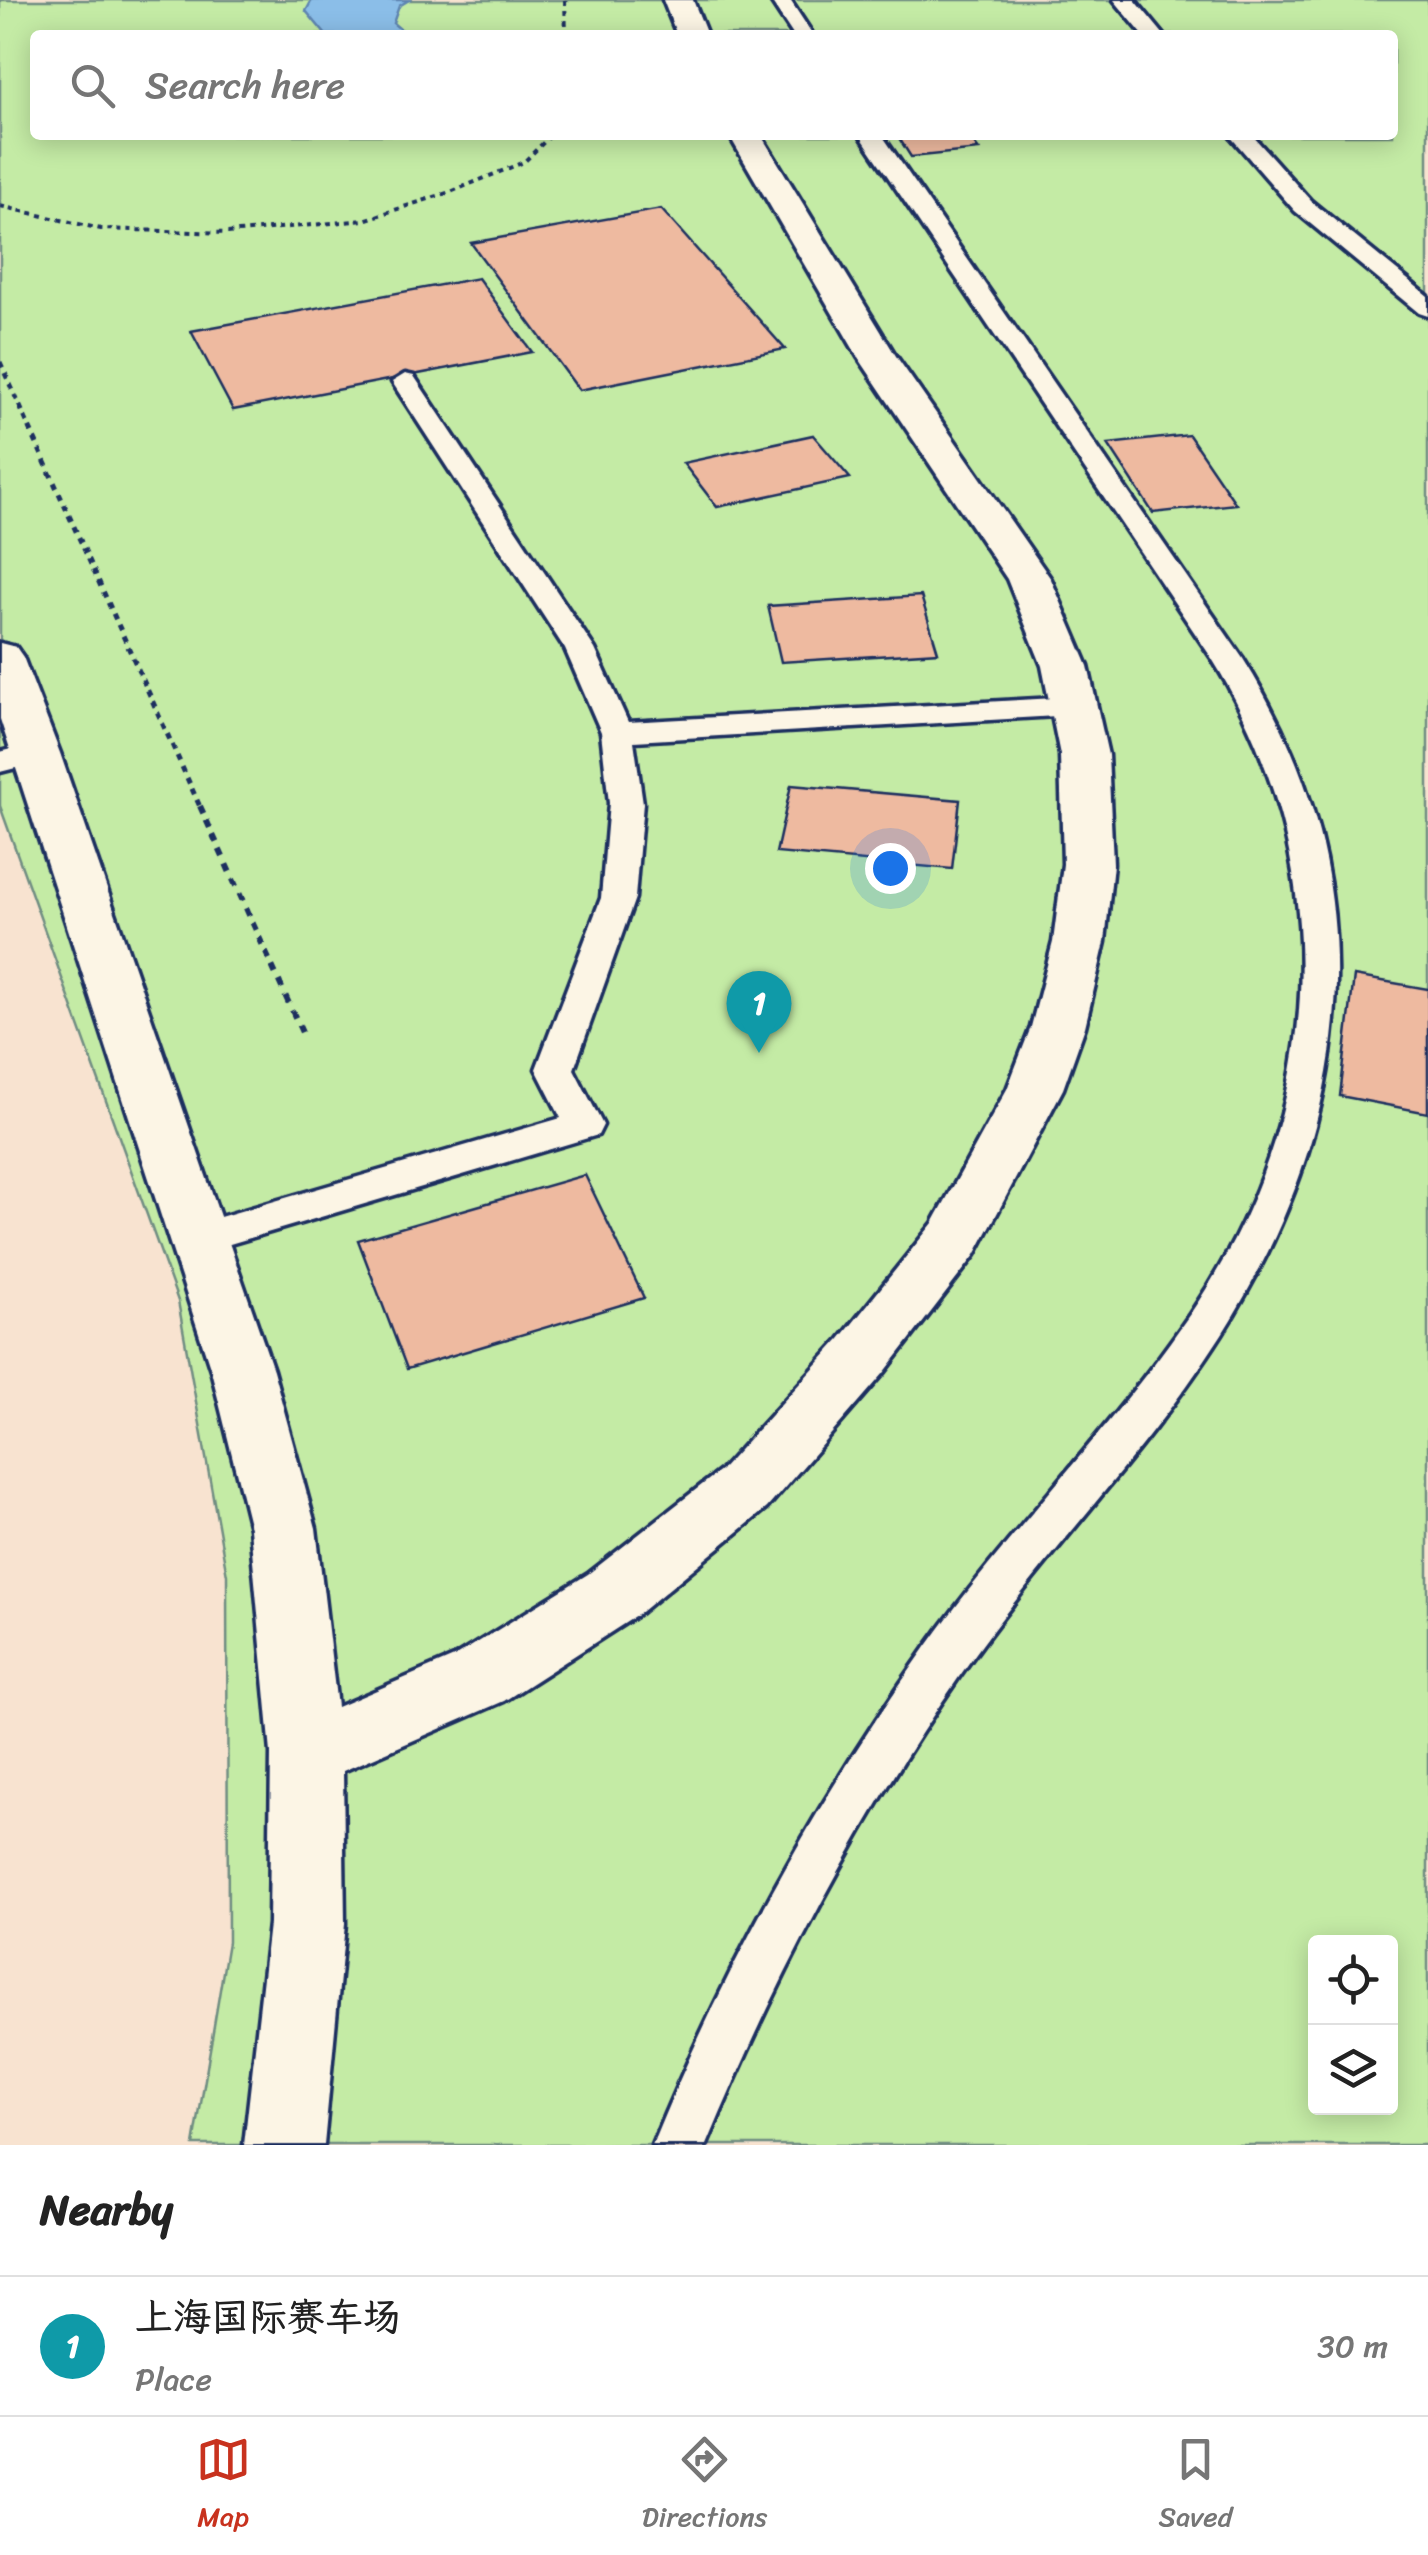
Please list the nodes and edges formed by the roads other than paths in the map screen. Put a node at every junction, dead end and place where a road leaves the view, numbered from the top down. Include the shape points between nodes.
1 (678, 0) edge
2 (780, 0) edge
3 (1124, 0) edge
4 (690, 30) edge
5 (801, 30) edge
6 (1150, 30) edge
7 (748, 140) edge
8 (874, 140) edge
9 (1244, 140) edge
10 (1428, 308) edge
11 (405, 382) dead end
12 (0, 657) edge
13 (1074, 706) junction
14 (617, 732) junction
15 (18, 758) edge
16 (196, 1239) junction
17 (307, 1753) junction
18 (284, 2145) edge
19 (679, 2145) edge

1 - 4 street
2 - 5 lane
3 - 6 lane
7 - 13 street via 877,357 1029,579
8 - 19 lane via 1269,731 1312,860 1321,921 1321,998 1306,1098 1282,1181 1238,1276 1160,1387 942,1662 810,1874 737,2010
9 - 10 lane via 1303,206
11 - 14 lane via 580,649
12 - 15 street
13 - 14 lane
13 - 17 street via 1088,803 1078,942 1035,1089 954,1239 744,1489 612,1594 478,1679
14 - 16 lane via 626,804 618,898 555,1069 584,1125
15 - 16 street
16 - 17 street via 242,1370 283,1528
17 - 18 street via 307,1924

